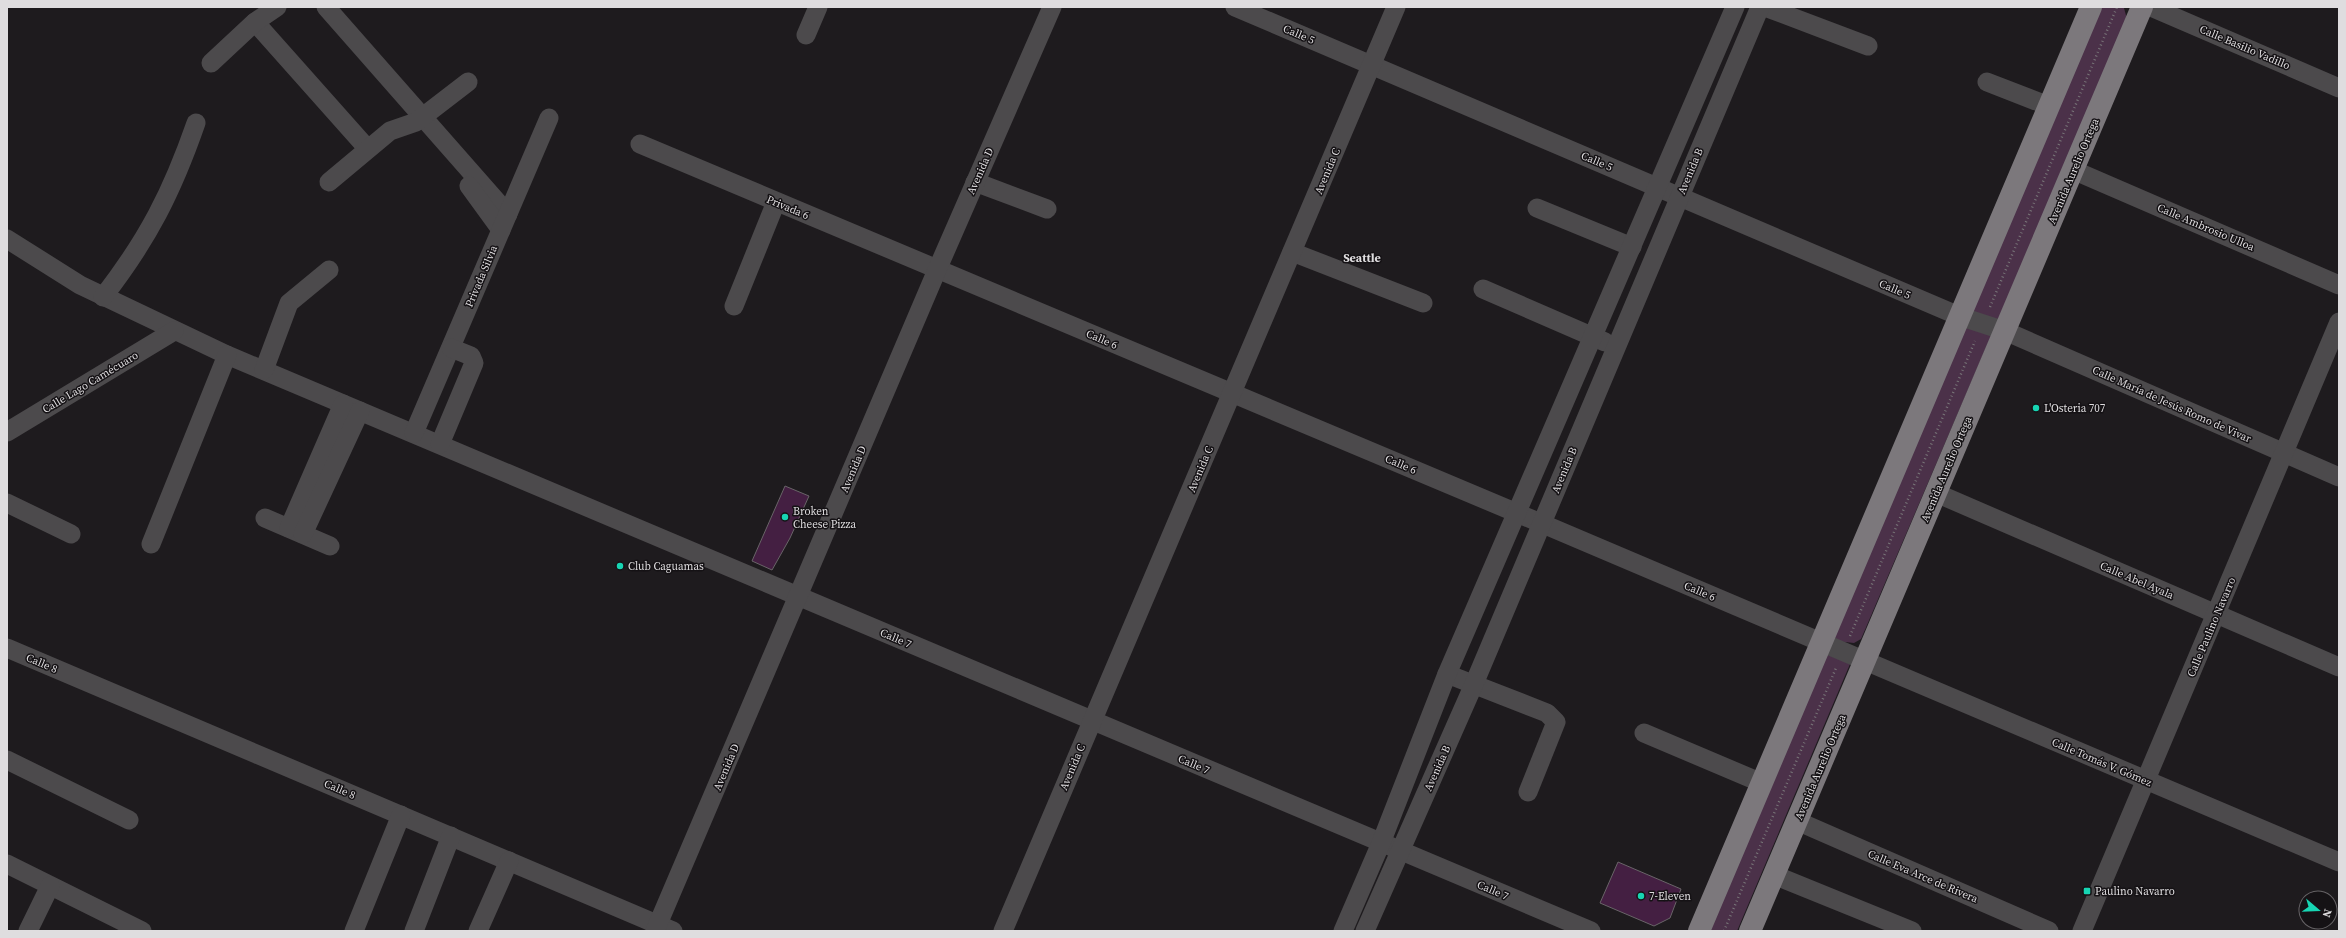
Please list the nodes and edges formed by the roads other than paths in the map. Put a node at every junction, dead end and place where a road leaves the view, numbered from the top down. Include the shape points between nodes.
1 (276, 7) edge
2 (326, 7) edge
3 (818, 7) edge
4 (1052, 7) edge
5 (1235, 7) edge
6 (1396, 7) edge
7 (1735, 7) edge
8 (1760, 7) edge
9 (1765, 7) edge
10 (2091, 7) edge
11 (2142, 7) edge
12 (2151, 7) edge
13 (255, 22) junction
14 (806, 35) dead end
15 (1868, 46) dead end
16 (1713, 59) junction
17 (211, 63) dead end
18 (1371, 65) junction
19 (1734, 68) junction
20 (468, 82) dead end
21 (1987, 82) dead end
22 (2339, 88) edge
23 (2049, 106) junction
24 (416, 114) junction
25 (549, 118) dead end
26 (196, 123) dead end
27 (640, 144) dead end
28 (367, 148) junction
29 (2073, 170) junction
30 (329, 182) dead end
31 (975, 182) junction
32 (1658, 186) junction
33 (1679, 196) junction
34 (776, 202) junction
35 (1536, 208) dead end
36 (1047, 209) dead end
37 (504, 222) junction
38 (7, 240) edge
39 (1632, 247) junction
40 (1292, 252) junction
41 (329, 270) dead end
42 (937, 270) junction
43 (2339, 284) edge
44 (1483, 289) dead end
45 (103, 297) junction
46 (1423, 303) dead end
47 (734, 306) dead end
48 (1958, 316) junction
49 (2339, 322) edge
50 (1983, 324) joint
51 (174, 331) junction
52 (2005, 332) junction
53 (1593, 337) junction
54 (1616, 347) junction
55 (450, 348) junction
56 (227, 355) junction
57 (264, 370) junction
58 (1232, 394) junction
59 (352, 407) junction
60 (7, 432) edge
61 (414, 433) junction
62 (440, 444) junction
63 (2284, 453) junction
64 (2339, 477) edge
65 (1936, 493) junction
66 (7, 502) edge
67 (1517, 513) junction
68 (265, 518) dead end
69 (1541, 524) junction
70 (296, 531) junction
71 (71, 534) dead end
72 (151, 544) dead end
73 (330, 546) dead end
74 (799, 597) junction
75 (2216, 614) junction
76 (1821, 642) junction
77 (7, 648) edge
78 (1865, 661) junction
79 (2339, 667) edge
80 (1447, 674) junction
81 (1474, 684) junction
82 (1091, 721) junction
83 (1644, 733) dead end
84 (7, 760) edge
85 (2146, 780) junction
86 (1762, 783) junction
87 (1528, 792) dead end
88 (402, 816) junction
89 (129, 820) dead end
90 (1797, 822) junction
91 (450, 836) junction
92 (1381, 843) junction
93 (1401, 851) junction
94 (509, 861) junction
95 (2339, 862) edge
96 (7, 864) edge
97 (1774, 875) junction
98 (50, 886) junction
99 (662, 929) edge
100 (28, 931) edge
101 (142, 931) edge
102 (354, 931) edge
103 (414, 931) edge
104 (478, 931) edge
105 (1003, 931) edge
106 (1343, 931) edge
107 (1365, 931) edge
108 (1590, 931) edge
109 (1699, 931) edge
110 (1750, 931) edge
111 (1912, 931) edge
112 (2049, 931) edge
113 (2082, 931) edge

1 - 13 street
2 - 24 street
3 - 14 street
4 - 31 street, Avenida D
5 - 18 street, Calle 5
6 - 18 street, Avenida C
7 - 16 street
8 - 19 street, Avenida B
9 - 15 street
10 - 23 main road
11 - 29 main road, Avenida Aurelio Ortega
12 - 22 street, Calle Basilio Vadillo
13 - 17 street
13 - 28 street
16 - 19 street
16 - 32 street
18 - 32 street, Calle 5
18 - 40 street, Avenida C
19 - 33 street, Avenida B
20 - 24 street
21 - 23 street
23 - 48 main road
24 - 28 street
24 - 37 street
25 - 37 street, Privada Silvia
26 - 45 street via 178,173 156,221
27 - 34 street, Privada 6
28 - 30 street
29 - 43 street, Calle Ambrosio Ulloa
29 - 52 main road, Avenida Aurelio Ortega
31 - 36 street
31 - 42 street, Avenida D
32 - 33 street, Calle 5
32 - 39 street
33 - 48 street, Calle 5
33 - 54 street, Avenida B
34 - 42 street, Privada 6
34 - 47 street
35 - 39 street
37 - 55 street, Privada Silvia
38 - 45 street, Calle 7
39 - 53 street
40 - 46 street
40 - 58 street, Avenida C
41 - 57 street via 290,303
42 - 58 street, Calle 6
42 - 74 street, Avenida D
44 - 53 street
45 - 51 street, Calle 7
48 - 50 street, Calle 5
48 - 76 main road
49 - 63 street, Calle Paulino Navarro
50 - 52 street, Calle María de Jesús Romo de Vivar
51 - 56 street, Calle 7
51 - 60 street, Calle Lago Camécuaro
52 - 63 street, Calle María de Jesús Romo de Vivar
52 - 65 main road, Avenida Aurelio Ortega
53 - 54 street
53 - 67 street
54 - 69 street, Avenida B
55 - 61 street, Privada Silvia
55 - 62 street via 471,356 474,363
56 - 57 street, Calle 7
56 - 72 street
57 - 59 street, Calle 7
58 - 67 street, Calle 6
58 - 82 street, Avenida C
59 - 61 street, Calle 7
59 - 70 street
61 - 62 street, Calle 7
62 - 74 street, Calle 7
63 - 64 street, Calle María de Jesús Romo de Vivar
63 - 75 street, Calle Paulino Navarro
65 - 75 street, Calle Abel Ayala
65 - 78 main road, Avenida Aurelio Ortega
66 - 71 street
67 - 69 street, Calle 6
67 - 80 street
68 - 70 street
69 - 76 street, Calle 6
69 - 81 street, Avenida B
70 - 73 street
74 - 82 street, Calle 7
74 - 99 street, Avenida D
75 - 79 street, Calle Abel Ayala
75 - 85 street, Calle Paulino Navarro
76 - 78 street, Calle 6
76 - 86 main road
77 - 88 street, Calle 8
78 - 85 street, Calle Tomás V. Gómez
78 - 90 main road, Avenida Aurelio Ortega
80 - 81 street
80 - 92 street
81 - 87 street via 1547,713 1556,722
81 - 93 street, Avenida B
82 - 92 street, Calle 7
82 - 105 street, Avenida C
83 - 86 street
84 - 89 street
85 - 95 street, Calle Tomás V. Gómez
85 - 113 street, Calle Paulino Navarro
86 - 109 main road
88 - 91 street, Calle 8
88 - 102 street
90 - 97 main road, Avenida Aurelio Ortega
90 - 112 street, Calle Eva Arce de Rivera
91 - 94 street, Calle 8
91 - 103 street
92 - 93 street, Calle 7
92 - 106 street
93 - 107 street, Avenida B
93 - 108 street, Calle 7
94 - 99 street, Calle 8
94 - 104 street
96 - 98 street
97 - 110 main road, Avenida Aurelio Ortega
97 - 111 street
98 - 100 street
98 - 101 street

